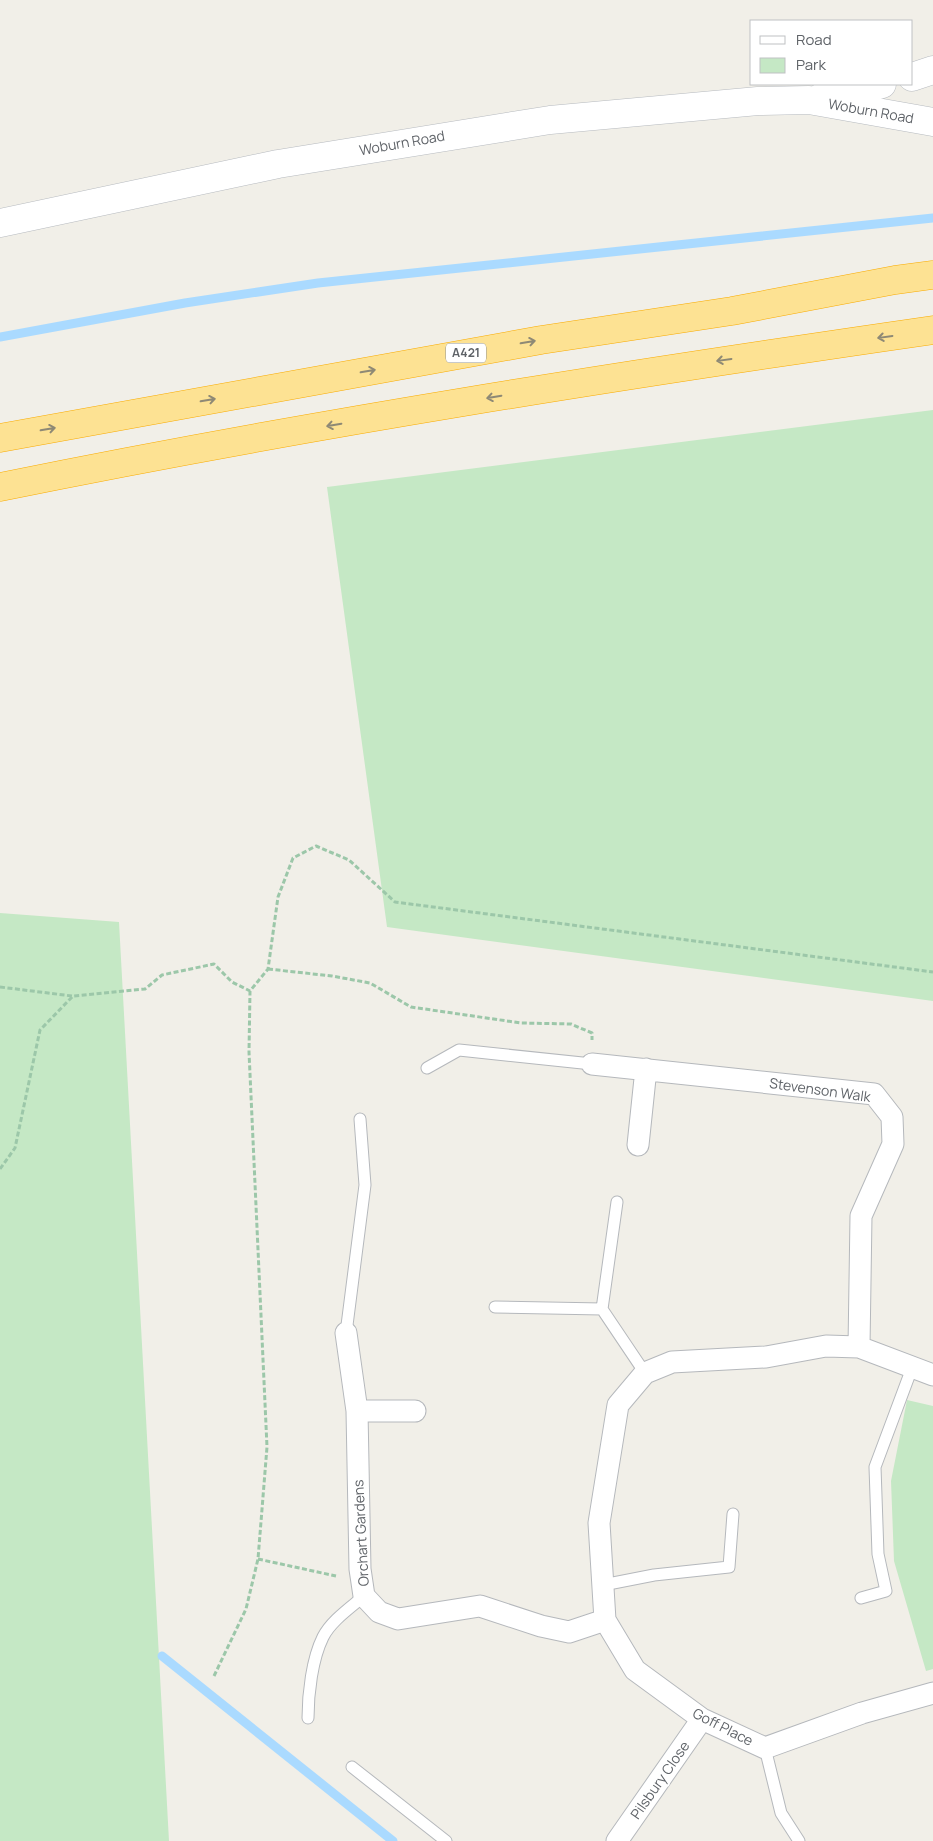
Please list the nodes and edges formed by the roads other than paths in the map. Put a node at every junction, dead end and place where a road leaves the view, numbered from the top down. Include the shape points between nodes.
1 (933, 70) edge
2 (913, 77) edge
3 (877, 85) edge
4 (809, 100) junction
5 (933, 122) edge
6 (0, 223) edge
7 (933, 275) edge
8 (933, 330) edge
9 (0, 438) edge
10 (0, 487) edge
11 (592, 1064) joint
12 (427, 1068) dead end
13 (646, 1069) junction
14 (360, 1120) dead end
15 (638, 1145) dead end
16 (617, 1202) dead end
17 (495, 1307) dead end
18 (602, 1309) junction
19 (346, 1333) joint
20 (859, 1347) junction
21 (912, 1368) junction
22 (645, 1372) junction
23 (933, 1375) edge
24 (415, 1410) dead end
25 (357, 1411) junction
26 (732, 1514) dead end
27 (603, 1585) junction
28 (363, 1589) junction
29 (861, 1598) dead end
30 (606, 1620) junction
31 (933, 1694) edge
32 (308, 1718) dead end
33 (702, 1719) junction
34 (765, 1748) junction
35 (352, 1767) dead end
36 (446, 1841) edge
37 (617, 1841) edge
38 (799, 1841) edge

1 - 2 street
3 - 4 street, Woburn Road
4 - 5 street, Woburn Road
4 - 6 street, Woburn Road via 758,101 550,120 439,136 278,164
9 -> 7 highway, A421 via 541,340 732,311
8 -> 10 highway via 609,378 162,454
11 - 12 lane via 459,1050
11 - 13 street, Stevenson Walk
13 - 15 street
13 - 20 street, Stevenson Walk via 874,1094 892,1116 893,1144 861,1216
14 - 19 lane via 365,1185
16 - 18 lane
17 - 18 lane
18 - 22 lane
19 - 25 street, Orchart Gardens
20 - 21 street
20 - 22 street via 826,1346 766,1357 672,1362
21 - 23 street
21 - 29 lane via 875,1467 878,1554 886,1591
22 - 27 street via 618,1405 599,1524
24 - 25 street
25 - 28 street, Orchart Gardens
26 - 27 lane via 729,1567 654,1575
27 - 30 street
28 - 30 street, Orchart Gardens via 379,1612 398,1619 480,1606 569,1632
28 - 32 lane via 323,1637 308,1694
30 - 33 street, Goff Place via 635,1670
31 - 34 street, Goff Place via 862,1713
33 - 34 street, Goff Place
33 - 37 street, Pilsbury Close
34 - 38 lane via 781,1813
35 - 36 lane

